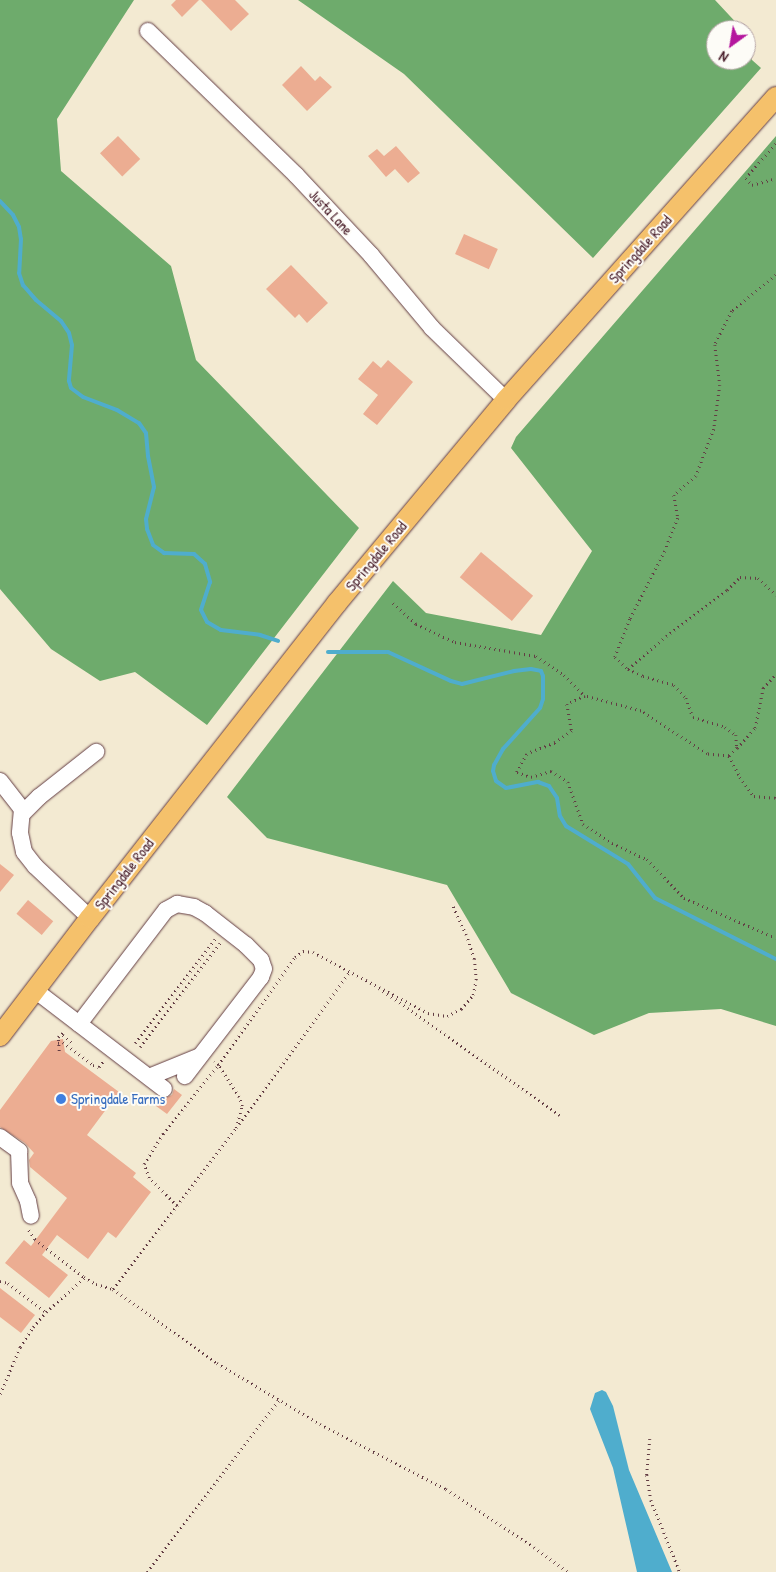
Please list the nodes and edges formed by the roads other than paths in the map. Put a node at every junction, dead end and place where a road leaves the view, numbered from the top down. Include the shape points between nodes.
1 (148, 31) dead end
2 (776, 96) edge
3 (506, 400) junction
4 (96, 752) dead end
5 (0, 781) edge
6 (23, 813) junction
7 (90, 918) junction
8 (36, 990) junction
9 (79, 1024) junction
10 (0, 1036) edge
11 (201, 1054) junction
12 (185, 1076) dead end
13 (149, 1077) junction
14 (164, 1088) dead end
15 (0, 1137) edge
16 (31, 1216) road end

1 - 3 street, Justa Lane via 296,175 371,255 432,328
2 - 3 main road, Springdale Road
3 - 7 main road, Springdale Road via 337,603
4 - 6 street
5 - 6 street
6 - 7 street via 20,833 24,852
7 - 8 main road, Springdale Road
8 - 9 street
8 - 10 main road, Springdale Road
9 - 11 street via 166,910 185,904 205,913 246,945 261,960 264,969
9 - 13 street
11 - 12 street
11 - 13 street
13 - 14 street
15 - 16 street via 19,1152 20,1183

